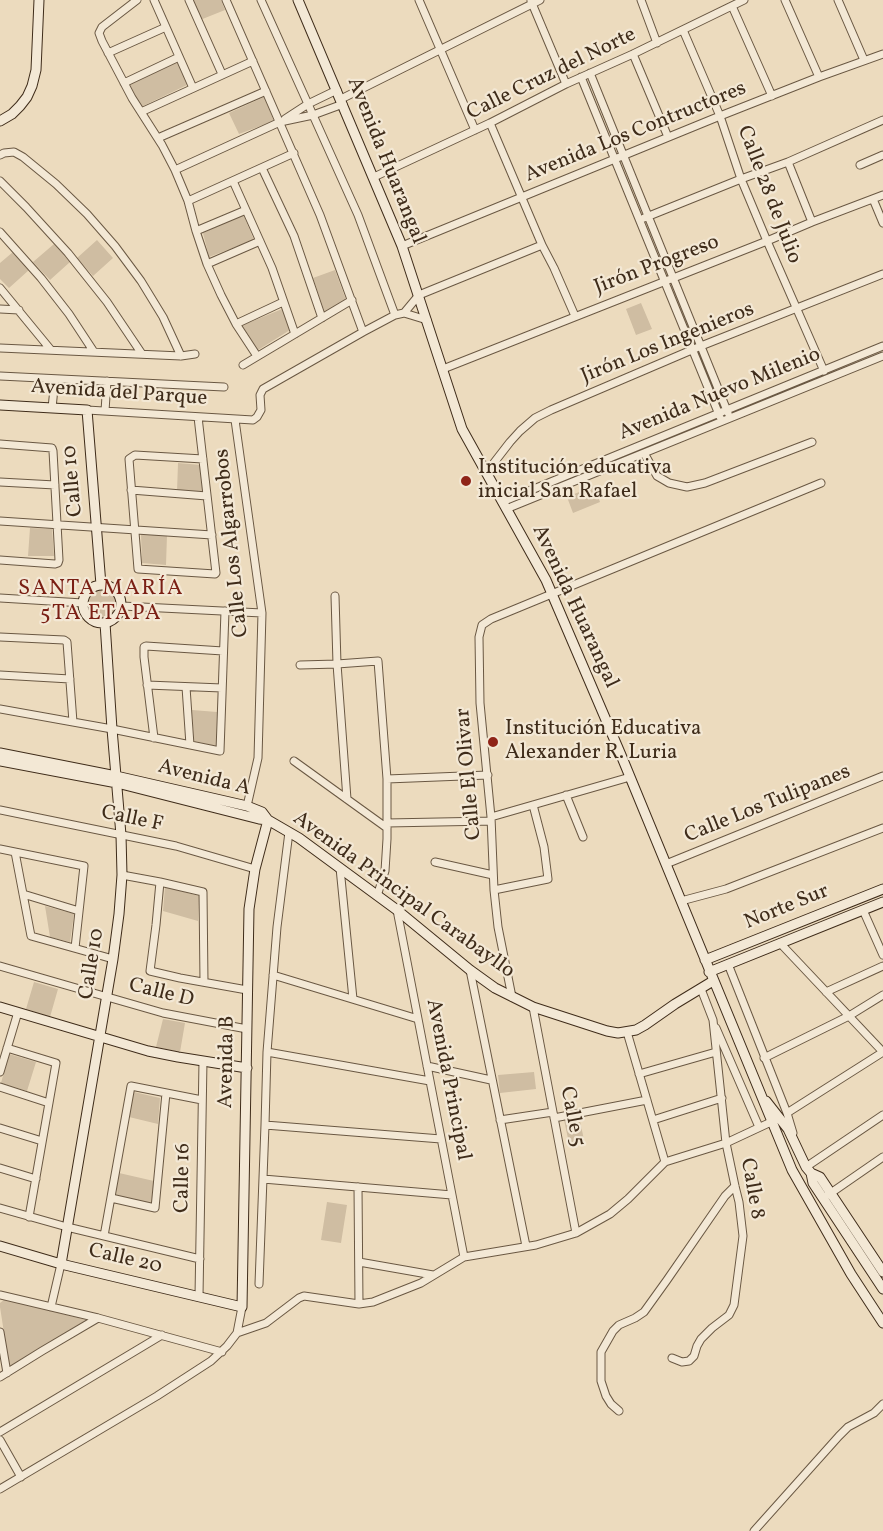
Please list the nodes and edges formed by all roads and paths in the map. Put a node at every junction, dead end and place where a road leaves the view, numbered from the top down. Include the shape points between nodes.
1 (39, 0) edge
2 (137, 0) edge
3 (154, 0) edge
4 (189, 0) edge
5 (226, 0) edge
6 (261, 0) edge
7 (298, 0) edge
8 (419, 0) edge
9 (540, 0) edge
10 (641, 0) edge
11 (744, 0) edge
12 (785, 0) edge
13 (838, 0) edge
14 (532, 2) edge
15 (732, 6) junction
16 (166, 27) junction
17 (683, 30) junction
18 (657, 43) junction
19 (440, 50) junction
20 (108, 53) junction
21 (633, 54) junction
22 (883, 54) edge
23 (179, 57) junction
24 (864, 60) junction
25 (253, 61) junction
26 (590, 73) junction
27 (222, 74) junction
28 (819, 77) junction
29 (581, 78) junction
30 (124, 83) junction
31 (566, 84) junction
32 (193, 88) junction
33 (266, 91) junction
34 (772, 96) junction
35 (340, 98) junction
36 (308, 104) junction
37 (141, 112) junction
38 (313, 115) junction
39 (720, 116) junction
40 (883, 120) edge
41 (0, 121) edge
42 (280, 122) junction
43 (490, 123) junction
44 (475, 130) junction
45 (669, 137) junction
46 (158, 138) junction
47 (294, 153) junction
48 (0, 155) edge
49 (623, 155) junction
50 (883, 155) edge
51 (614, 158) junction
52 (789, 162) junction
53 (860, 165) dead end
54 (262, 168) junction
55 (175, 170) junction
56 (374, 177) junction
57 (741, 179) junction
58 (0, 181) edge
59 (233, 181) junction
60 (883, 195) edge
61 (522, 196) junction
62 (873, 199) junction
63 (188, 201) junction
64 (246, 210) junction
65 (648, 216) junction
66 (639, 220) junction
67 (812, 222) junction
68 (883, 223) edge
69 (196, 231) junction
70 (0, 232) edge
71 (260, 241) junction
72 (767, 241) junction
73 (542, 245) junction
74 (402, 246) junction
75 (207, 264) junction
76 (883, 274) edge
77 (673, 278) junction
78 (664, 281) junction
79 (0, 288) edge
80 (418, 294) junction
81 (352, 300) junction
82 (283, 302) junction
83 (0, 309) edge
84 (19, 310) junction
85 (796, 310) junction
86 (405, 314) junction
87 (395, 315) junction
88 (575, 316) junction
89 (322, 318) junction
90 (427, 320) junction
91 (236, 324) junction
92 (363, 332) junction
93 (295, 334) junction
94 (701, 346) junction
95 (883, 346) edge
96 (0, 348) edge
97 (51, 350) junction
98 (693, 350) junction
99 (94, 352) junction
100 (142, 354) junction
101 (195, 354) dead end
102 (182, 356) junction
103 (257, 356) junction
104 (883, 356) edge
105 (243, 365) dead end
106 (443, 369) junction
107 (824, 371) junction
108 (0, 376) edge
109 (56, 379) junction
110 (107, 381) junction
111 (224, 387) dead end
112 (0, 405) edge
113 (52, 408) junction
114 (87, 410) junction
115 (727, 410) junction
116 (105, 411) junction
117 (719, 414) junction
118 (198, 417) junction
119 (730, 418) junction
120 (235, 420) junction
121 (722, 422) junction
122 (812, 441) dead end
123 (0, 444) edge
124 (644, 453) junction
125 (203, 459) junction
126 (486, 473) junction
127 (0, 482) edge
128 (821, 483) dead end
129 (55, 485) junction
130 (131, 490) junction
131 (207, 496) junction
132 (504, 505) junction
133 (0, 520) edge
134 (58, 524) junction
135 (96, 526) junction
136 (134, 529) junction
137 (212, 535) junction
138 (0, 560) edge
139 (101, 585) junction
140 (552, 593) junction
141 (335, 596) dead end
142 (0, 598) edge
143 (83, 603) junction
144 (122, 606) junction
145 (225, 611) junction
146 (262, 613) junction
147 (105, 623) junction
148 (0, 637) edge
149 (223, 651) junction
150 (337, 664) junction
151 (300, 665) dead end
152 (0, 675) edge
153 (70, 679) junction
154 (147, 685) junction
155 (186, 687) junction
156 (222, 688) junction
157 (0, 709) edge
158 (73, 722) junction
159 (112, 729) junction
160 (154, 738) junction
161 (190, 745) junction
162 (0, 753) edge
163 (0, 761) edge
164 (294, 761) dead end
165 (115, 765) junction
166 (105, 774) junction
167 (488, 775) junction
168 (883, 776) edge
169 (630, 777) junction
170 (387, 779) junction
171 (117, 780) junction
172 (566, 795) junction
173 (347, 799) junction
174 (533, 805) junction
175 (247, 806) junction
176 (0, 810) edge
177 (491, 819) junction
178 (268, 820) junction
179 (387, 826) junction
180 (883, 828) edge
181 (290, 832) junction
182 (121, 835) junction
183 (583, 837) dead end
184 (0, 849) edge
185 (15, 852) junction
186 (435, 862) dead end
187 (666, 864) junction
188 (340, 868) junction
189 (255, 869) junction
190 (122, 875) junction
191 (493, 875) junction
192 (160, 882) junction
193 (883, 889) edge
194 (494, 890) junction
195 (23, 894) junction
196 (377, 896) junction
197 (681, 901) junction
198 (883, 902) edge
199 (397, 910) junction
200 (863, 910) junction
201 (79, 911) junction
202 (780, 944) junction
203 (75, 948) junction
204 (883, 955) edge
205 (113, 959) junction
206 (705, 960) junction
207 (728, 964) junction
208 (0, 966) edge
209 (883, 966) edge
210 (470, 970) junction
211 (710, 972) junction
212 (273, 975) junction
213 (714, 981) junction
214 (204, 982) junction
215 (701, 989) junction
216 (247, 990) junction
217 (826, 992) junction
218 (883, 995) edge
219 (512, 997) junction
220 (107, 998) junction
221 (352, 999) junction
222 (0, 1006) edge
223 (533, 1007) junction
224 (18, 1012) junction
225 (849, 1016) junction
226 (418, 1019) junction
227 (713, 1020) junction
228 (247, 1029) junction
229 (627, 1032) junction
230 (100, 1036) junction
231 (7, 1048) junction
232 (267, 1052) junction
233 (716, 1052) junction
234 (883, 1052) edge
235 (764, 1058) junction
236 (203, 1061) junction
237 (427, 1066) junction
238 (247, 1068) junction
239 (0, 1072) edge
240 (639, 1074) junction
241 (491, 1080) junction
242 (430, 1081) junction
243 (0, 1087) edge
244 (166, 1093) junction
245 (762, 1097) junction
246 (722, 1098) junction
247 (202, 1100) junction
248 (647, 1100) junction
249 (49, 1103) junction
250 (787, 1113) junction
251 (883, 1114) edge
252 (554, 1115) junction
253 (500, 1120) junction
254 (653, 1120) junction
255 (771, 1122) junction
256 (266, 1125) junction
257 (759, 1127) junction
258 (0, 1128) edge
259 (441, 1138) junction
260 (42, 1141) junction
261 (726, 1143) junction
262 (796, 1144) junction
263 (883, 1158) edge
264 (665, 1162) junction
265 (0, 1168) edge
266 (809, 1170) junction
267 (36, 1179) junction
268 (263, 1179) junction
269 (735, 1186) junction
270 (358, 1187) junction
271 (452, 1195) junction
272 (827, 1195) junction
273 (111, 1198) junction
274 (0, 1208) edge
275 (29, 1216) junction
276 (67, 1227) junction
277 (576, 1233) junction
278 (104, 1236) junction
279 (0, 1246) edge
280 (526, 1246) junction
281 (464, 1257) junction
282 (200, 1259) junction
283 (359, 1262) junction
284 (61, 1264) junction
285 (883, 1272) edge
286 (433, 1275) junction
287 (259, 1284) dead end
288 (883, 1289) edge
289 (0, 1295) edge
290 (199, 1296) junction
291 (359, 1304) junction
292 (51, 1307) junction
293 (242, 1307) junction
294 (98, 1318) junction
295 (883, 1323) edge
296 (0, 1332) edge
297 (237, 1333) junction
298 (162, 1335) junction
299 (222, 1352) junction
300 (672, 1358) dead end
301 (3, 1375) edge
302 (883, 1404) edge
303 (619, 1411) dead end
304 (0, 1432) edge
305 (0, 1440) edge
306 (21, 1476) junction
307 (0, 1489) edge
308 (754, 1531) edge

1 - 41 street via 32,86 20,106
2 - 20 street via 102,27 99,33
3 - 16 street
4 - 27 street
5 - 25 street
6 - 36 street
7 - 35 street, Avenida Huarangal
8 - 19 street
9 - 14 street
10 - 18 street
11 - 15 street, Calle Cruz del Norte
12 - 28 street
13 - 24 street
14 - 19 street
14 - 31 street
15 - 17 street, Calle Cruz del Norte
15 - 34 street
16 - 20 street
16 - 23 street
17 - 18 street, Calle Cruz del Norte
17 - 39 street, Calle 28 de Julio
18 - 21 street, Calle Cruz del Norte
19 - 35 street
19 - 44 street
20 - 30 street
21 - 26 street, Calle Cruz del Norte
21 - 45 street
22 - 24 street, Avenida Los Contructores
23 - 30 street
23 - 32 street
24 - 28 street, Avenida Los Contructores
25 - 27 street
25 - 33 street
26 - 29 street, Calle Cruz del Norte
26 - 49 street
27 - 32 street
28 - 34 street, Avenida Los Contructores
29 - 31 street, Calle Cruz del Norte
29 - 51 street
30 - 37 street
31 - 43 street, Calle Cruz del Norte
32 - 37 street
33 - 42 street
33 - 46 street
34 - 39 street, Avenida Los Contructores
35 - 36 street
35 - 38 street
35 - 56 street, Avenida Huarangal
36 - 38 street
36 - 42 street
37 - 46 street
38 - 42 street
38 - 87 street via 358,215
39 - 45 street, Avenida Los Contructores
39 - 57 street, Calle 28 de Julio
40 - 52 street
42 - 47 street
42 - 55 street
43 - 44 street, Calle Cruz del Norte
43 - 61 street
44 - 56 street, Calle Cruz del Norte
45 - 49 street, Avenida Los Contructores
46 - 55 street
47 - 54 street
47 - 81 street
48 - 102 street via 14,152 23,157 87,214 141,281
49 - 51 street, Avenida Los Contructores
49 - 65 street
50 - 53 street
51 - 61 street, Avenida Los Contructores
51 - 66 street
52 - 57 street
52 - 67 street
54 - 59 street
54 - 89 street via 294,236
55 - 63 street
56 - 74 street, Avenida Huarangal
57 - 65 street
57 - 72 street, Calle 28 de Julio
58 - 100 street via 68,253
59 - 63 street
59 - 64 street
60 - 62 street, Jirón Progreso
61 - 73 street
61 - 74 street, Avenida Los Contructores
62 - 67 street, Jirón Progreso
62 - 68 street
63 - 69 street
64 - 69 street
64 - 71 street
65 - 66 street
65 - 77 street
66 - 78 street
67 - 72 street, Jirón Progreso
69 - 75 street
70 - 99 street via 41,278
71 - 75 street
71 - 82 street
72 - 77 street, Jirón Progreso
72 - 85 street, Calle 28 de Julio
73 - 80 street
73 - 88 street
74 - 80 street, Avenida Huarangal
75 - 91 street
76 - 85 street, Jirón Los Ingenieros
77 - 78 street, Jirón Progreso
77 - 94 street
78 - 88 street, Jirón Progreso
78 - 98 street
79 - 84 street
80 - 86 street
80 - 90 street, Avenida Huarangal
81 - 89 street
81 - 92 street
82 - 91 street
82 - 93 street
83 - 84 street
84 - 97 street
85 - 94 street, Jirón Los Ingenieros
85 - 107 street, Calle 28 de Julio
86 - 87 street
86 - 90 street
87 - 92 street
88 - 106 street, Jirón Progreso
89 - 93 street
90 - 106 street, Avenida Huarangal
91 - 103 street
92 - 120 street via 263,389 261,410 254,420
93 - 103 street
94 - 98 street, Jirón Los Ingenieros
94 - 115 street
95 - 107 street, Avenida Nuevo Milenio
96 - 97 street
97 - 99 street
98 - 117 street
98 - 126 street, Jirón Los Ingenieros via 535,418
99 - 100 street
100 - 102 street
101 - 102 street
103 - 105 street
104 - 119 street, Avenida Nuevo Milenio
106 - 126 street, Avenida Huarangal via 462,429
107 - 115 street, Avenida Nuevo Milenio
108 - 109 street, Avenida del Parque
109 - 110 street, Avenida del Parque
109 - 113 street
110 - 111 street, Avenida del Parque
110 - 116 street
112 - 113 street, Avenida del Parque
113 - 114 street, Avenida del Parque
114 - 116 street, Avenida del Parque
114 - 135 street, Calle 10
115 - 117 street, Avenida Nuevo Milenio
115 - 119 street
116 - 118 street, Avenida del Parque
117 - 121 street
117 - 132 street, Avenida Nuevo Milenio
118 - 120 street, Avenida del Parque
118 - 125 street
119 - 121 street, Avenida Nuevo Milenio
120 - 146 street, Calle Los Algarrobos
121 - 124 street, Avenida Nuevo Milenio
122 - 124 street via 687,487 657,476
123 - 129 street via 52,448
124 - 132 street, Avenida Nuevo Milenio
125 - 130 street via 135,455 129,459
125 - 131 street
126 - 132 street, Avenida Huarangal
127 - 129 street
128 - 140 street
129 - 134 street
130 - 131 street
130 - 136 street
131 - 137 street
132 - 140 street, Avenida Huarangal
133 - 134 street
134 - 135 street
134 - 138 street via 58,563
135 - 136 street
135 - 139 street, Calle 10
136 - 137 street
136 - 137 street via 140,569 215,574
139 - 143 street via 90,589
139 - 144 street via 118,593
140 - 167 street, Calle El Olivar via 482,625 480,703
140 - 169 street, Avenida Huarangal
141 - 150 street
142 - 143 street
143 - 147 street via 87,616
144 - 145 street
144 - 147 street via 116,617
145 - 146 street
145 - 149 street
146 - 175 street, Calle Los Algarrobos via 258,758
147 - 159 street, Calle 10
148 - 153 street via 65,640
149 - 154 street via 146,646
149 - 156 street
150 - 151 street
150 - 170 street via 378,661
150 - 173 street
152 - 153 street
153 - 158 street
154 - 155 street
154 - 160 street
155 - 156 street
155 - 161 street
156 - 161 street via 221,750
157 - 158 street
158 - 159 street
159 - 160 street
159 - 165 street, Calle 10
160 - 161 street
162 - 166 street, Avenida A
163 - 171 street, Avenida A
164 - 173 street
165 - 166 street
165 - 171 street, Calle 10
166 - 171 street, Avenida A
167 - 170 street
167 - 177 street, Calle El Olivar
168 - 187 street, Calle Los Tulipanes
169 - 172 street
169 - 187 street, Avenida Huarangal
170 - 179 street
171 - 175 street, Avenida A
171 - 178 street, Avenida A
171 - 182 street, Calle 10
172 - 174 street
172 - 183 street
173 - 179 street
174 - 177 street
174 - 194 street via 548,879
175 - 178 street, Avenida A via 262,812
176 - 182 street, Calle F
177 - 179 street
177 - 191 street, Calle El Olivar
178 - 181 street, Avenida Principal Carabayllo
178 - 189 street, Avenida B
179 - 196 street via 386,872
180 - 197 street via 726,889
181 - 188 street, Avenida Principal Carabayllo
181 - 212 street, Avenida B
182 - 189 street, Calle F
182 - 190 street, Calle 10
184 - 185 street
185 - 195 street
185 - 201 street via 84,866
186 - 191 street
187 - 197 street, Avenida Huarangal
188 - 196 street, Avenida Principal Carabayllo
188 - 221 street
189 - 216 street, Avenida B via 249,909
190 - 192 street
190 - 205 street, Calle 10
191 - 194 street, Calle El Olivar
192 - 214 street via 203,892
192 - 214 street via 150,971
193 - 206 street, Norte Sur
194 - 219 street, Calle El Olivar
195 - 201 street
195 - 203 street via 31,936
196 - 199 street, Avenida Principal Carabayllo
197 - 206 street, Avenida Huarangal
198 - 200 street, Norte Sur
199 - 210 street, Avenida Principal Carabayllo
199 - 226 street, Avenida Principal
200 - 202 street, Norte Sur
200 - 204 street
201 - 203 street
202 - 207 street, Norte Sur
202 - 217 street
203 - 205 street
205 - 220 street, Calle 10
206 - 211 street, Avenida Huarangal
207 - 211 street, Norte Sur
207 - 235 street
208 - 220 street, Calle D
209 - 217 street
210 - 219 street, Avenida Principal Carabayllo
210 - 241 street
211 - 213 street, Avenida Huarangal
212 - 221 street
212 - 232 street, Avenida B
213 - 215 street
213 - 245 street, Avenida Huarangal
214 - 216 street
215 - 227 street, Calle 8
215 - 229 street
216 - 228 street, Avenida B
217 - 225 street
218 - 225 street
219 - 223 street, Avenida Principal Carabayllo
220 - 228 street, Calle D
220 - 230 street, Calle 10
221 - 226 street
222 - 224 street
223 - 229 street, Avenida Principal Carabayllo via 607,1031
223 - 252 street, Calle 5
224 - 230 street
224 - 231 street
225 - 234 street
225 - 235 street
226 - 237 street, Avenida Principal
227 - 233 street, Calle 8
227 - 257 street
228 - 238 street, Avenida B
229 - 240 street
230 - 236 street via 148,1051
230 - 276 street, Calle 10
231 - 239 street
231 - 249 street via 56,1063
232 - 242 street
232 - 256 street, Avenida B
233 - 240 street
233 - 246 street, Calle 8
234 - 250 street
235 - 250 street
236 - 238 street
236 - 247 street, Calle 16
237 - 241 street
237 - 242 street, Avenida Principal
238 - 293 street, Avenida B
240 - 248 street
241 - 253 street
242 - 259 street, Avenida Principal
243 - 249 street
244 - 247 street
244 - 273 street via 131,1086
244 - 273 street via 155,1208
245 - 255 street, Avenida Huarangal
245 - 262 street, Avenida Huarangal
246 - 254 street
246 - 261 street, Calle 8
247 - 282 street, Calle 16
248 - 252 street
248 - 254 street
249 - 260 street
250 - 262 street
251 - 266 street
252 - 253 street
252 - 277 street, Calle 5
253 - 280 street
254 - 264 street
255 - 257 street
255 - 295 street, Avenida Huarangal via 796,1177
256 - 259 street
256 - 268 street, Avenida B
257 - 261 street
258 - 260 street
259 - 271 street, Avenida Principal
260 - 267 street
261 - 264 street
261 - 269 street, Calle 8
262 - 266 street, Avenida Huarangal
263 - 272 street
264 - 277 street via 610,1214
265 - 267 street
266 - 272 street, Avenida Huarangal via 813,1183
267 - 275 street
268 - 270 street
268 - 287 street, Avenida B
269 - 300 street, Calle 8 via 743,1236 734,1305 729,1315 701,1339 689,1361
269 - 303 street via 724,1196 644,1312 619,1325 601,1352 606,1396
270 - 271 street
270 - 283 street
271 - 281 street, Avenida Principal
272 - 285 street, Avenida Huarangal
272 - 288 street, Avenida Huarangal
273 - 278 street
274 - 275 street
275 - 276 street
276 - 278 street
276 - 284 street, Calle 10
277 - 280 street
278 - 282 street
279 - 284 street, Calle 20
280 - 281 street
281 - 286 street
282 - 290 street, Calle 16
283 - 286 street
283 - 291 street
284 - 290 street, Calle 20
284 - 292 street, Calle 10
286 - 291 street via 373,1302
289 - 292 street
290 - 293 street, Calle 20
291 - 297 street via 304,1296 263,1324
292 - 294 street
293 - 297 street
294 - 298 street
294 - 301 street
296 - 301 street
297 - 299 street
298 - 299 street
298 - 304 street
299 - 306 street via 187,1378
302 - 308 street via 848,1427
305 - 306 street
306 - 307 street

